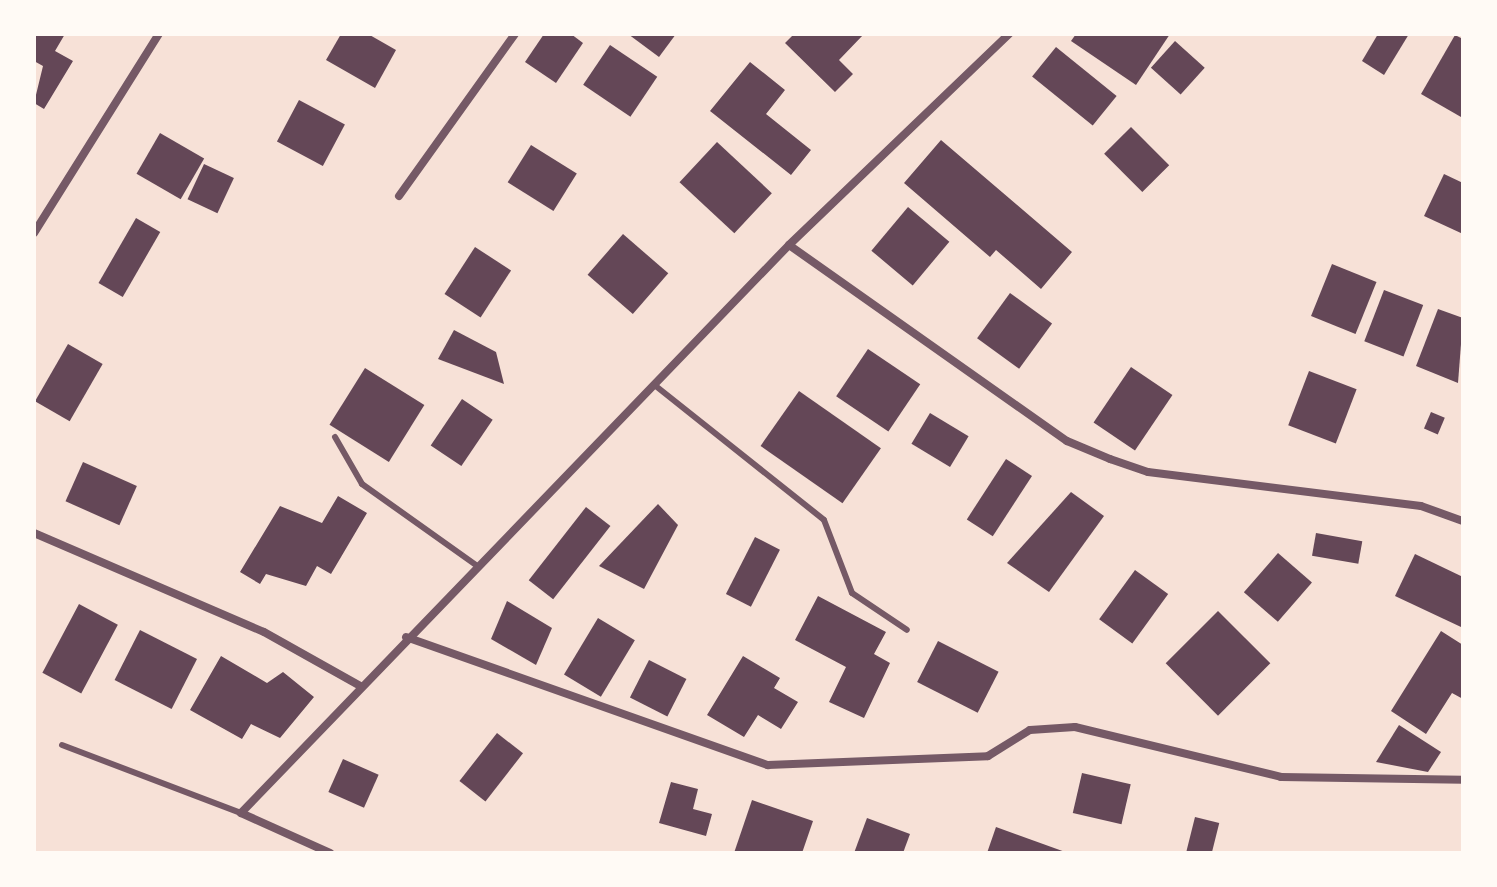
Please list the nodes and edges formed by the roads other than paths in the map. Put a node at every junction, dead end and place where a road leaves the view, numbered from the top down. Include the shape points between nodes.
1 (159, 34) edge
2 (515, 34) edge
3 (1009, 34) edge
4 (399, 196) dead end
5 (34, 233) edge
6 (789, 245) junction
7 (657, 387) junction
8 (335, 437) dead end
9 (1463, 521) edge
10 (34, 533) edge
11 (479, 567) junction
12 (907, 630) dead end
13 (406, 637) junction
14 (362, 687) junction
15 (62, 745) dead end
16 (1463, 780) edge
17 (241, 813) junction
18 (330, 853) edge

1 - 5 street
2 - 4 street
3 - 6 street
6 - 7 street
6 - 9 street via 1055,433 1110,459 1148,472 1421,506
7 - 11 street
7 - 12 lane via 824,520 852,593
8 - 11 lane via 362,484
10 - 14 street via 264,632
11 - 13 street
13 - 14 street
13 - 16 street via 768,765 988,756 1030,730 1075,727 1281,777
14 - 17 street
15 - 17 lane
17 - 18 street

